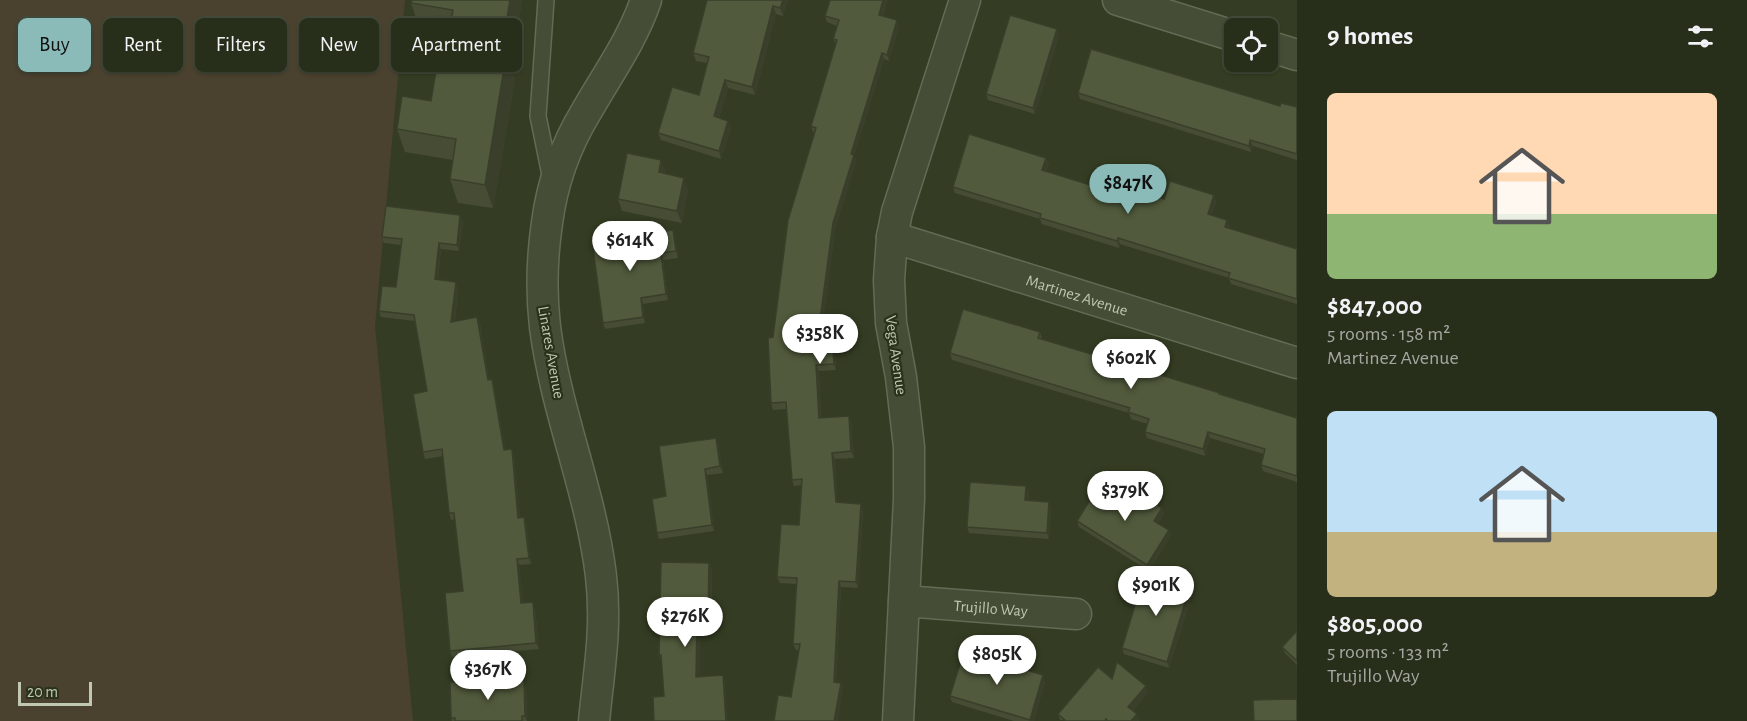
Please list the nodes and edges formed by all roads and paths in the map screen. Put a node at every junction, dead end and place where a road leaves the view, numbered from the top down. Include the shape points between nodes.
1 (546, 0) edge
2 (646, 0) edge
3 (965, 0) edge
4 (1118, 0) edge
5 (1224, 33) edge
6 (1278, 49) edge
7 (1297, 55) edge
8 (553, 189) junction
9 (892, 237) junction
10 (1297, 363) edge
11 (904, 601) junction
12 (1076, 614) dead end
13 (594, 721) edge
14 (898, 721) edge

1 - 8 lane via 537,116
2 - 8 street, Linares Avenue via 639,21 575,132
3 - 9 street, Vega Avenue
4 - 5 street
6 - 7 street
8 - 13 street, Linares Avenue via 542,289 547,339 562,412 601,575 603,655
9 - 10 street, Martinez Avenue
9 - 11 street, Vega Avenue via 891,323 909,447
11 - 12 street, Trujillo Way
11 - 14 street, Vega Avenue

